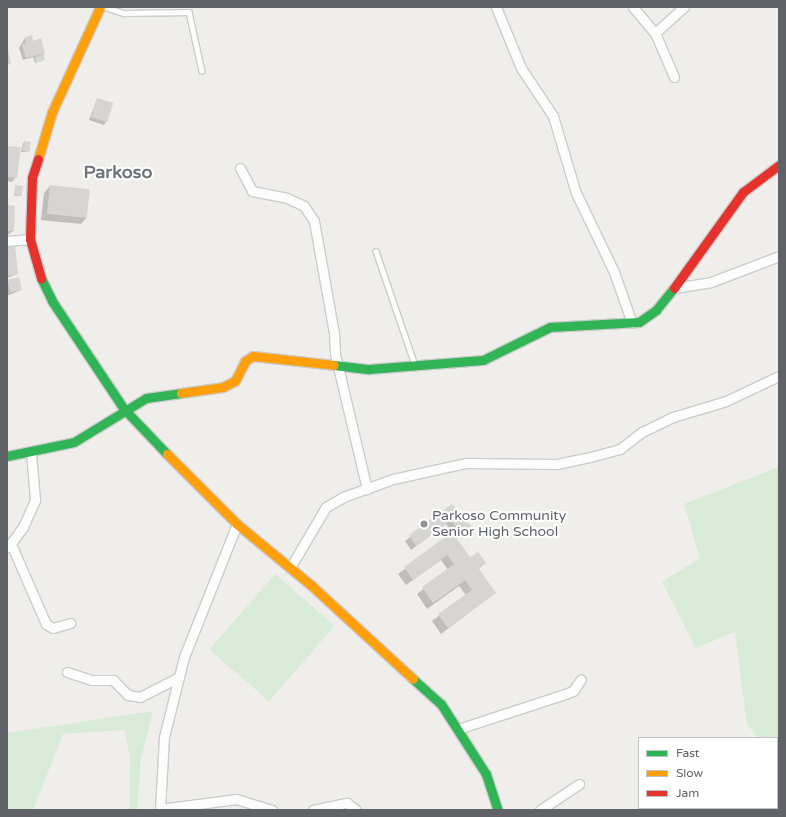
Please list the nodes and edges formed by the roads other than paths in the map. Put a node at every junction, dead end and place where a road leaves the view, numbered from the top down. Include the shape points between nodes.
1 (100, 7) edge
2 (105, 7) edge
3 (496, 7) edge
4 (633, 7) edge
5 (684, 7) edge
6 (655, 32) junction
7 (202, 71) dead end
8 (674, 77) dead end
9 (779, 165) edge
10 (240, 168) dead end
11 (30, 239) junction
12 (7, 241) edge
13 (376, 252) dead end
14 (779, 256) edge
15 (674, 288) junction
16 (632, 323) junction
17 (415, 365) junction
18 (338, 366) junction
19 (779, 376) edge
20 (124, 409) junction
21 (31, 452) junction
22 (7, 456) edge
23 (367, 489) junction
24 (237, 524) junction
25 (9, 546) edge
26 (290, 568) junction
27 (70, 623) dead end
28 (67, 672) dead end
29 (179, 677) junction
30 (581, 679) dead end
31 (458, 729) junction
32 (580, 784) dead end
33 (160, 810) edge
34 (272, 810) edge
35 (313, 810) edge
36 (356, 810) edge
37 (498, 810) edge
38 (540, 810) edge

1 - 11 street via 38,150 29,202
2 - 7 lane via 124,13 189,12
3 - 16 street via 521,68 553,116 576,193 614,272
4 - 6 street
5 - 6 street
6 - 8 street
9 - 15 street via 743,192
10 - 18 street via 252,191 298,204 314,221
11 - 12 street
11 - 20 street via 36,266 52,301
13 - 17 lane
14 - 15 street via 711,282
15 - 16 street via 656,310
16 - 17 street via 550,327 483,360
17 - 18 street via 390,368
18 - 20 street via 254,356 245,361 235,381 223,387 146,398
18 - 23 street
19 - 23 street via 726,401 673,417 642,432 620,449 557,464 466,463
20 - 21 street via 94,432 74,442
20 - 24 street
21 - 22 street
21 - 25 street via 35,500
23 - 26 street via 326,507
24 - 26 street
24 - 29 street via 186,648
25 - 27 street via 46,624 53,628
26 - 31 street via 431,694
28 - 29 street via 91,680 113,680 128,695 140,698
29 - 33 street via 161,758
30 - 31 street via 573,691
31 - 37 street via 486,774
32 - 38 street
33 - 34 street via 236,800
35 - 36 street via 347,802

